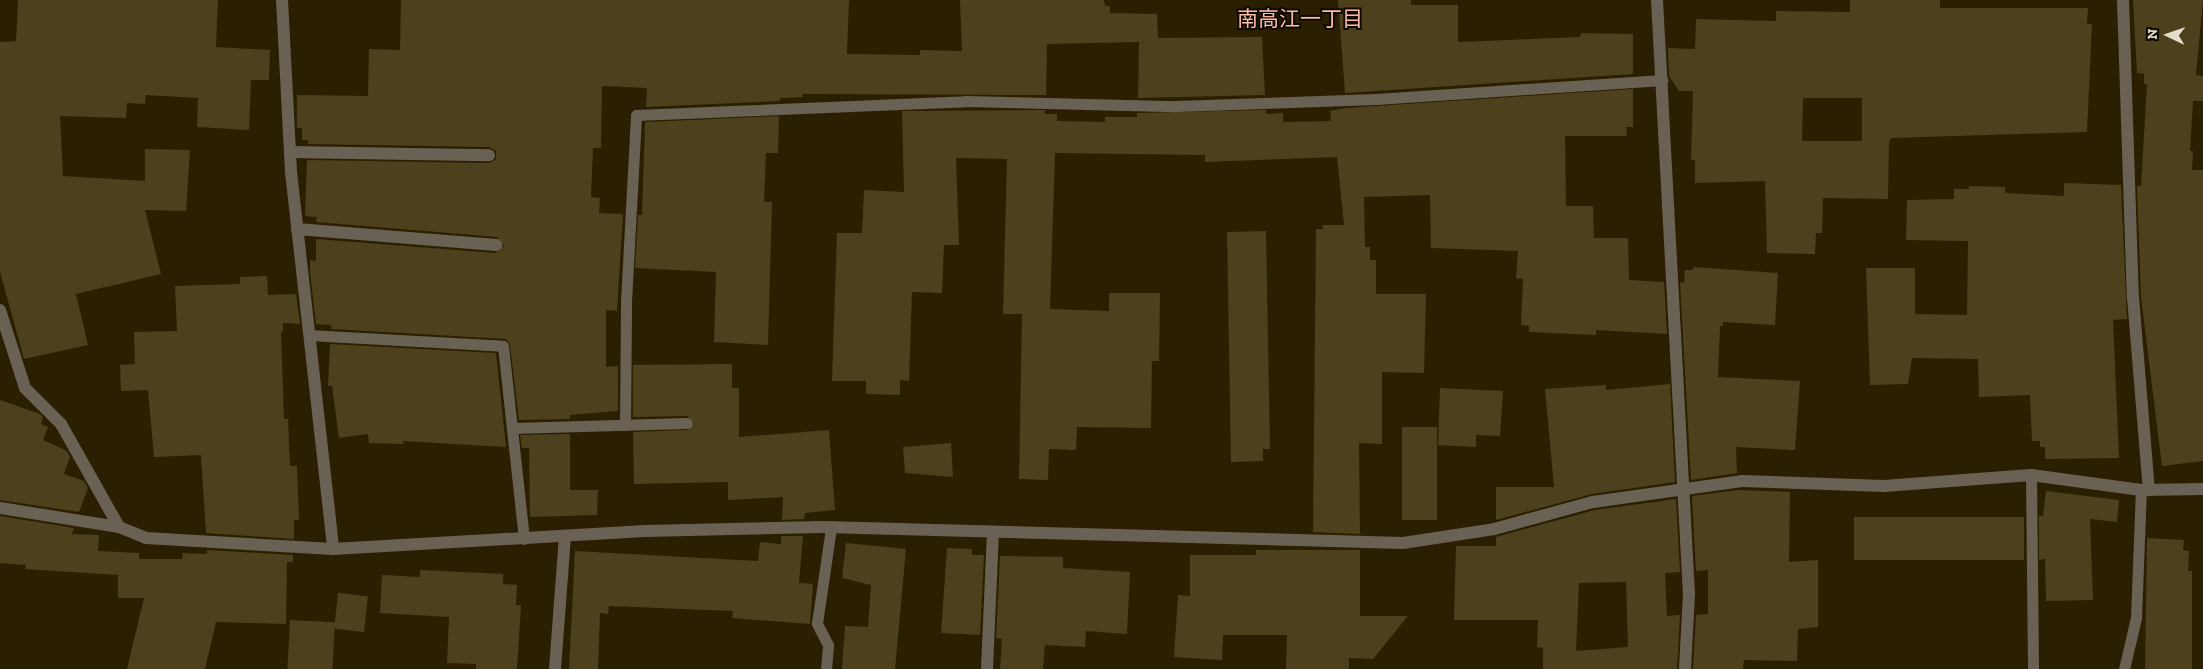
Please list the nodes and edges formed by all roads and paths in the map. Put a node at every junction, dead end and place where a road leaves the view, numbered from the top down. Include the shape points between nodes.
1 (282, 0) edge
2 (1657, 0) edge
3 (2123, 0) edge
4 (1662, 80) junction
5 (290, 152) junction
6 (489, 155) dead end
7 (297, 229) junction
8 (496, 245) dead end
9 (0, 310) edge
10 (309, 335) junction
11 (687, 423) dead end
12 (625, 425) junction
13 (512, 428) junction
14 (2031, 475) junction
15 (1682, 488) junction
16 (2203, 489) edge
17 (2145, 490) junction
18 (0, 508) edge
19 (120, 527) junction
20 (831, 528) junction
21 (993, 533) junction
22 (565, 537) junction
23 (524, 539) junction
24 (333, 549) junction
25 (555, 669) edge
26 (826, 669) edge
27 (987, 669) edge
28 (1685, 669) edge
29 (2033, 669) edge
30 (2124, 669) edge

1 - 5 street
2 - 4 street
3 - 17 street via 2133,297
4 - 12 lane via 1376,99 1176,106 966,102 636,115 626,301
4 - 15 street
5 - 6 street
5 - 7 street
7 - 8 street
7 - 10 street
9 - 19 street via 25,388 61,424
10 - 13 lane via 503,346
10 - 24 street
11 - 12 lane
12 - 13 lane
13 - 23 lane
14 - 15 street via 1884,486 1742,481
14 - 17 street
14 - 29 lane
15 - 21 street via 1593,502 1494,529 1403,542
15 - 28 street via 1689,594
16 - 17 street
17 - 30 lane via 2136,618
18 - 19 street
19 - 24 street via 146,538
20 - 21 street
20 - 22 street via 644,531
20 - 26 lane via 818,623 828,645
21 - 27 street
22 - 23 street
22 - 25 street
23 - 24 street

